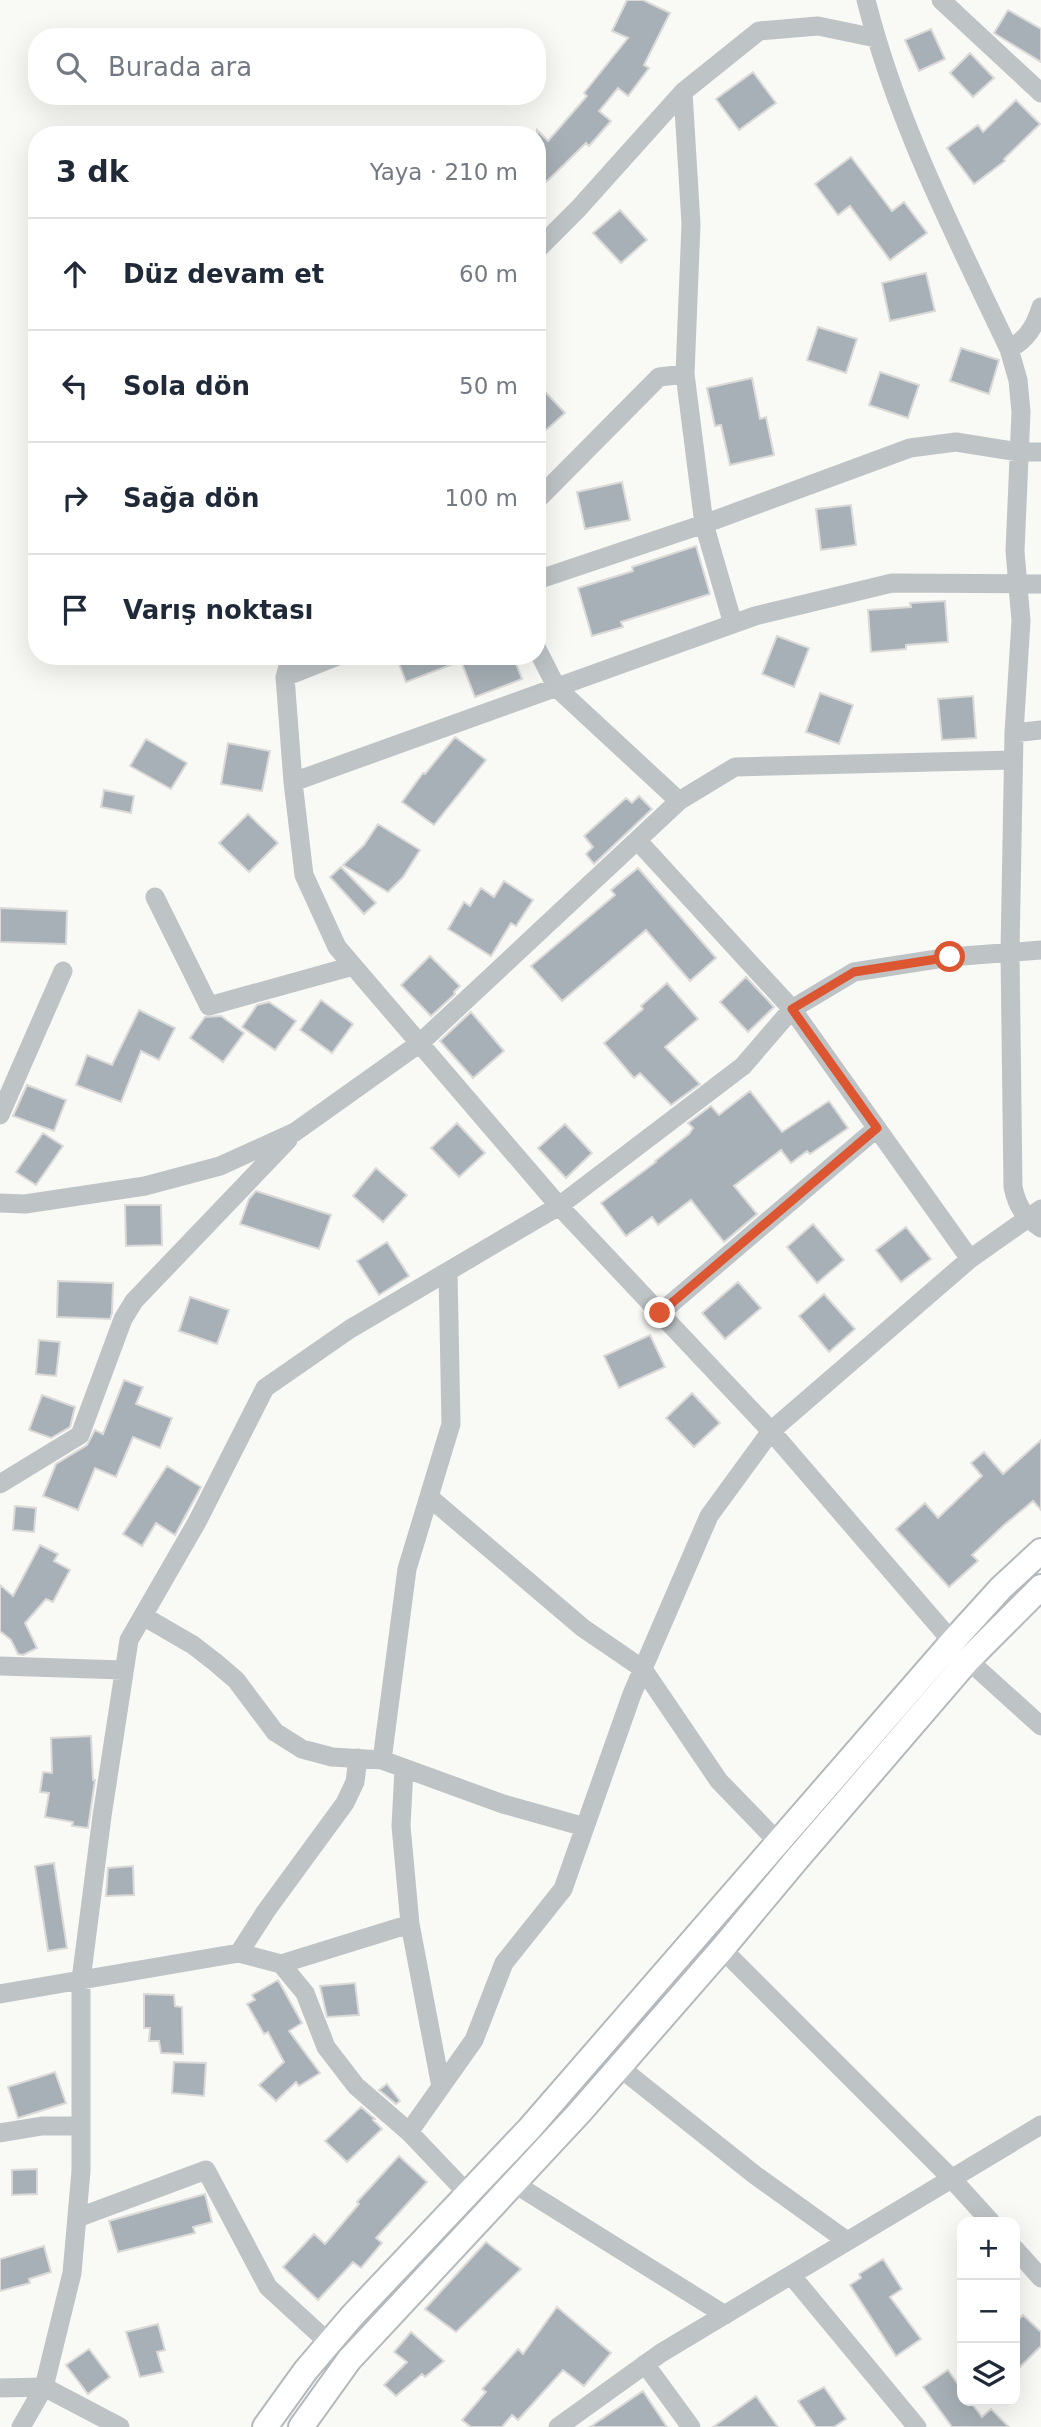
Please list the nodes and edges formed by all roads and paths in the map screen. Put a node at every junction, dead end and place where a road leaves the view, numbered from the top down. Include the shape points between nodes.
1 (866, 0) edge
2 (941, 0) edge
3 (876, 38) junction
4 (682, 92) junction
5 (1041, 93) edge
6 (546, 241) edge
7 (1041, 307) edge
8 (1009, 349) junction
9 (685, 374) junction
10 (1019, 452) junction
11 (1041, 452) edge
12 (546, 491) edge
13 (704, 524) junction
14 (546, 577) edge
15 (1041, 584) edge
16 (1018, 585) junction
17 (733, 624) junction
18 (288, 665) edge
19 (315, 665) edge
20 (545, 665) edge
21 (285, 677) junction
22 (557, 688) junction
23 (1041, 730) edge
24 (1014, 733) junction
25 (1013, 760) junction
26 (293, 782) junction
27 (679, 801) junction
28 (637, 839) junction
29 (155, 897) dead end
30 (1041, 950) edge
31 (1010, 952) junction
32 (353, 966) junction
33 (63, 971) dead end
34 (792, 1009) junction
35 (420, 1043) junction
36 (0, 1115) edge
37 (877, 1128) junction
38 (295, 1132) junction
39 (0, 1203) edge
40 (559, 1206) junction
41 (1036, 1218) edge
42 (970, 1258) junction
43 (447, 1272) junction
44 (660, 1313) junction
45 (771, 1431) junction
46 (0, 1484) edge
47 (429, 1497) junction
48 (1041, 1551) edge
49 (1041, 1587) edge
50 (143, 1616) junction
51 (960, 1651) junction
52 (0, 1666) edge
53 (643, 1669) junction
54 (124, 1670) junction
55 (1041, 1726) edge
56 (358, 1758) junction
57 (382, 1760) junction
58 (404, 1769) junction
59 (585, 1827) junction
60 (778, 1842) junction
61 (410, 1924) junction
62 (723, 1949) junction
63 (239, 1953) junction
64 (281, 1964) junction
65 (81, 1980) junction
66 (0, 1994) edge
67 (618, 2066) junction
68 (441, 2087) junction
69 (1041, 2125) edge
70 (81, 2126) junction
71 (409, 2132) junction
72 (0, 2133) edge
73 (951, 2178) junction
74 (516, 2183) junction
75 (467, 2193) junction
76 (986, 2217) edge
77 (77, 2218) junction
78 (847, 2241) junction
79 (1020, 2255) edge
80 (791, 2275) junction
81 (1041, 2278) edge
82 (724, 2315) junction
83 (329, 2343) junction
84 (645, 2364) junction
85 (44, 2387) junction
86 (0, 2388) edge
87 (21, 2427) edge
88 (120, 2427) edge
89 (265, 2427) edge
90 (302, 2427) edge
91 (558, 2427) edge
92 (691, 2427) edge
93 (917, 2427) edge

1 - 3 street
2 - 5 street
3 - 4 street via 818,26 759,31
3 - 8 street via 923,165
4 - 6 street
4 - 9 street via 691,224
7 - 8 street via 1032,330
8 - 10 street via 1020,396
9 - 12 street via 659,377
9 - 13 street
10 - 11 street
10 - 13 street via 956,442 910,449
10 - 16 street
13 - 14 street
13 - 17 street
15 - 16 street
16 - 17 street via 892,583
16 - 24 street via 1021,621
17 - 22 street
18 - 21 street
19 - 21 street
20 - 22 street
21 - 26 street
22 - 26 street
22 - 27 street
23 - 24 street
24 - 25 street
25 - 27 street via 735,768
25 - 31 street
26 - 32 street via 304,875 337,947
27 - 28 street
28 - 34 street
28 - 35 street
29 - 32 street via 209,1006
30 - 31 street
31 - 34 street via 854,972
31 - 41 street via 1013,1187 1020,1208
32 - 35 street
33 - 36 street
34 - 37 street
34 - 40 street via 743,1066
35 - 38 street
35 - 40 street
37 - 42 street
37 - 44 street
38 - 39 street via 220,1166 145,1186 25,1204
38 - 46 street via 134,1301 80,1435
40 - 43 street
40 - 44 street
41 - 42 street
42 - 45 street
43 - 47 street via 451,1424
43 - 50 street via 350,1329 265,1388
44 - 45 street
45 - 51 street
45 - 53 street via 709,1516
47 - 53 street via 583,1628
47 - 57 street via 407,1569
48 - 51 main road via 1001,1588
49 - 51 main road
50 - 54 street via 129,1640
50 - 56 street via 193,1645 236,1680 275,1732 288,1742 317,1754
51 - 55 street
51 - 60 main road
51 - 62 main road
52 - 54 street
53 - 59 street
53 - 60 street via 719,1781
54 - 65 street
56 - 57 street
56 - 63 street via 355,1782 345,1803
57 - 58 street
58 - 59 street
58 - 61 street via 401,1826
59 - 68 street via 563,1889 504,1963 474,2040
60 - 75 main road via 549,2107
61 - 64 street
61 - 68 street
62 - 67 main road
62 - 73 street
63 - 64 street
63 - 65 street
64 - 71 street via 305,1993 326,2047 356,2086
65 - 66 street
65 - 70 street
67 - 74 main road
67 - 78 street
68 - 71 street
69 - 73 street
70 - 72 street
70 - 77 street
71 - 75 street
73 - 76 street
73 - 78 street
74 - 82 street
74 - 90 main road via 349,2360
75 - 83 main road
77 - 83 street via 206,2170 268,2287
77 - 85 street via 72,2273
78 - 80 street
79 - 81 street
80 - 82 street
80 - 93 street
82 - 84 street
83 - 89 main road
84 - 91 street
84 - 92 street
85 - 86 street
85 - 87 street
85 - 88 street

